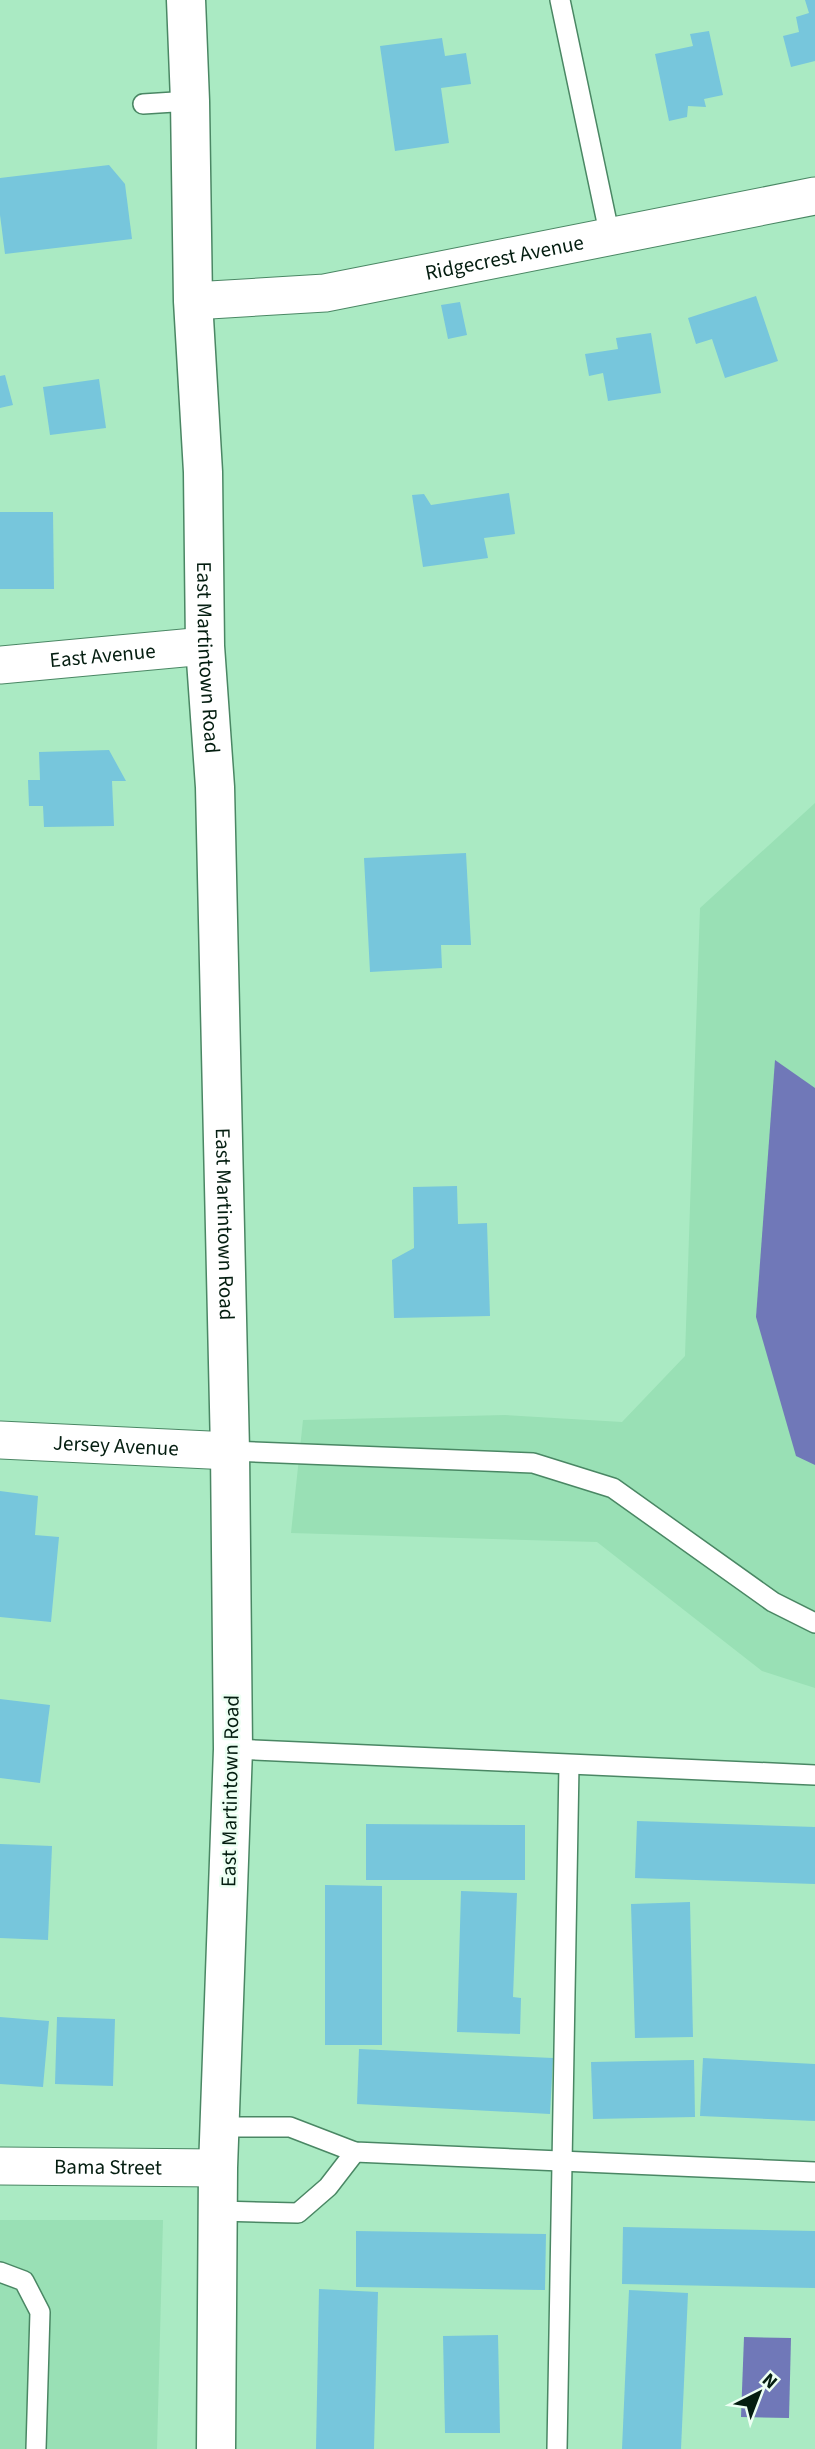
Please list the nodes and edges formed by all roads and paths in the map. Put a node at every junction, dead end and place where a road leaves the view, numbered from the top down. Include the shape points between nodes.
1 (186, 0) edge
2 (560, 0) edge
3 (190, 101) junction
4 (143, 104) dead end
5 (815, 196) edge
6 (610, 237) junction
7 (193, 301) junction
8 (205, 646) junction
9 (0, 665) edge
10 (0, 1440) edge
11 (230, 1451) junction
12 (815, 1623) edge
13 (233, 1749) junction
14 (569, 1765) junction
15 (815, 1775) edge
16 (219, 2127) junction
17 (355, 2152) junction
18 (562, 2159) junction
19 (0, 2166) edge
20 (218, 2168) junction
21 (815, 2172) edge
22 (218, 2211) junction
23 (0, 2272) edge
24 (36, 2449) edge
25 (216, 2449) edge
26 (557, 2449) edge

1 - 3 main road, East Martintown Road
2 - 6 lane
3 - 4 lane
3 - 7 main road, East Martintown Road
5 - 6 street, Ridgecrest Avenue
6 - 7 street, Ridgecrest Avenue via 325,293
7 - 8 main road, East Martintown Road via 203,472
8 - 9 street, East Avenue
8 - 11 main road, East Martintown Road via 215,788
10 - 11 street, Jersey Avenue
11 - 12 lane via 533,1463 613,1488 774,1602
11 - 13 main road, East Martintown Road
13 - 14 lane
13 - 16 main road, East Martintown Road
14 - 15 lane
14 - 18 lane
16 - 17 lane via 290,2126
16 - 20 main road, East Martintown Road
17 - 18 lane
17 - 22 lane via 328,2187 298,2213
18 - 21 lane
18 - 26 lane
19 - 20 street, Bama Street
20 - 22 main road, East Martintown Road
22 - 25 main road, East Martintown Road
23 - 24 lane via 24,2281 40,2312

